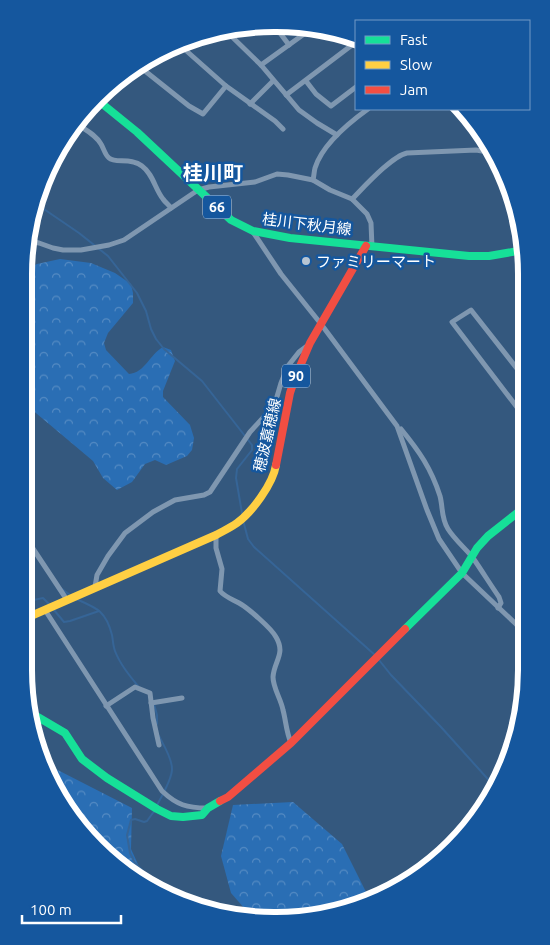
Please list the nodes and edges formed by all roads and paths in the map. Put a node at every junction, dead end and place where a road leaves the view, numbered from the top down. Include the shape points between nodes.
1 (280, 32) edge
2 (302, 34) edge
3 (232, 37) edge
4 (289, 44) junction
5 (352, 45) edge
6 (185, 50) edge
7 (261, 65) junction
8 (144, 71) edge
9 (273, 81) junction
10 (306, 81) junction
11 (226, 86) junction
12 (355, 88) edge
13 (286, 96) junction
14 (250, 104) junction
15 (103, 105) edge
16 (367, 110) edge
17 (82, 128) edge
18 (283, 129) dead end
19 (337, 135) junction
20 (483, 151) edge
21 (313, 180) junction
22 (198, 190) junction
23 (352, 199) junction
24 (171, 208) junction
25 (253, 231) junction
26 (35, 242) edge
27 (369, 246) junction
28 (516, 253) edge
29 (321, 324) junction
30 (310, 343) junction
31 (518, 371) edge
32 (518, 409) edge
33 (397, 426) junction
34 (518, 512) edge
35 (216, 535) junction
36 (32, 547) edge
37 (472, 557) junction
38 (462, 574) junction
39 (95, 588) junction
40 (67, 600) junction
41 (498, 608) junction
42 (45, 610) junction
43 (32, 616) edge
44 (518, 627) edge
45 (182, 698) dead end
46 (151, 703) junction
47 (106, 706) junction
48 (37, 716) edge
49 (291, 743) junction
50 (159, 745) dead end
51 (208, 808) junction

1 - 4 street
2 - 4 street
3 - 7 street
4 - 7 street
5 - 10 street
6 - 11 street
7 - 9 street
8 - 11 street via 203,114
9 - 13 street
9 - 14 street
10 - 12 street via 331,106
10 - 13 street
11 - 14 street
13 - 19 street via 299,110
14 - 18 street
15 - 22 main road, 桂川下秋月線 / 66
16 - 19 street
17 - 24 street via 102,144 108,158 133,161 147,170
19 - 21 street via 322,154
20 - 23 street via 403,154
21 - 22 street via 278,174 255,182
21 - 23 street
22 - 24 street
22 - 25 main road, 桂川下秋月線 / 66 via 231,220
23 - 27 street via 371,222
24 - 26 street via 124,240 109,246 63,250
25 - 27 main road, 桂川下秋月線 / 66
25 - 29 street via 281,274
27 - 28 main road, 桂川下秋月線 / 66 via 469,256
27 - 29 main road, 穂波嘉穂線 / 90
29 - 30 main road, 穂波嘉穂線 / 90
29 - 33 street
30 - 35 main road, 穂波嘉穂線 / 90 via 290,393 268,487 248,513
30 - 39 street via 288,366 271,409 250,432 210,492 176,500 124,533 97,575
31 - 32 street via 471,310 452,322
33 - 37 street via 412,442 436,483 442,516 448,529
33 - 38 street via 439,539
34 - 37 main road via 484,540
35 - 39 main road, 穂波嘉穂線 / 90
35 - 49 street via 222,569 220,591 241,604 270,630 281,650 273,677
36 - 40 street
37 - 38 main road
37 - 41 street via 499,597 501,603
38 - 41 street
38 - 49 main road
39 - 40 main road, 穂波嘉穂線 / 90
40 - 42 main road, 穂波嘉穂線 / 90
41 - 44 street
42 - 43 main road, 穂波嘉穂線 / 90
42 - 47 street
45 - 46 street
46 - 47 street via 150,693 136,686
46 - 50 street
47 - 51 street via 171,800 195,808
48 - 51 main road via 65,733 82,758 94,768 157,809 171,816 183,817 202,815
49 - 51 main road via 228,797

